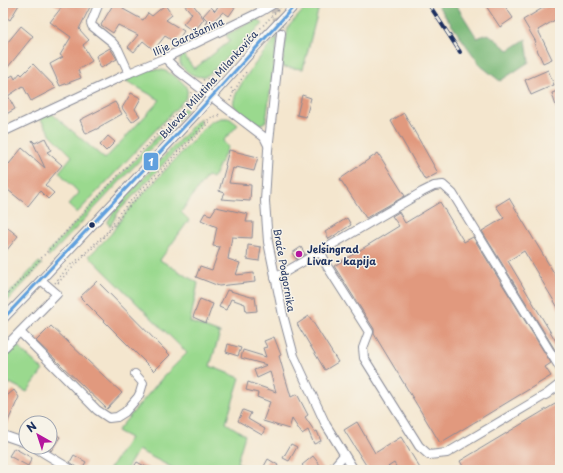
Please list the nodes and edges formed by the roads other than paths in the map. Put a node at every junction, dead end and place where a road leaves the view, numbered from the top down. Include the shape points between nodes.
1 (99, 3) edge
2 (275, 3) edge
3 (297, 3) edge
4 (281, 33) tunnel mouth
5 (165, 58) junction
6 (129, 73) junction
7 (211, 97) junction
8 (3, 132) edge
9 (268, 145) junction
10 (321, 252) junction
11 (275, 278) junction
12 (42, 280) junction
13 (3, 319) edge
14 (20, 332) junction
15 (3, 350) edge
16 (560, 368) edge
17 (135, 374) dead end
18 (560, 384) edge
19 (3, 435) edge
20 (18, 440) edge
21 (47, 455) edge
22 (344, 455) junction
23 (72, 470) edge
24 (331, 470) edge
25 (354, 470) edge

1 - 6 street via 90,23 118,49
2 - 5 street, Ilije Garašanina
3 - 7 street, Bulevar Milutina Milankovića, bridge
4 - 9 street, Braće Podgornika
5 - 6 street, Ilije Garašanina
5 - 7 street
6 - 8 street, Ilije Garašanina
7 - 9 street via 264,137
7 - 12 street, Bulevar Milutina Milankovića
9 - 11 street, Braće Podgornika via 265,201 268,242
10 - 11 street
10 - 16 street via 422,192 443,185 453,194
10 - 18 street via 327,266 369,332 363,348 364,358 419,446 429,455 447,453 548,394
11 - 22 street, Braće Podgornika via 294,356 326,425
12 - 13 street, Bulevar Milutina Milankovića
12 - 14 street via 53,291
14 - 15 street
14 - 17 street via 109,418 117,417 124,412 140,393 142,383
19 - 20 street
21 - 23 street
22 - 24 street
22 - 25 street, Braće Podgornika

